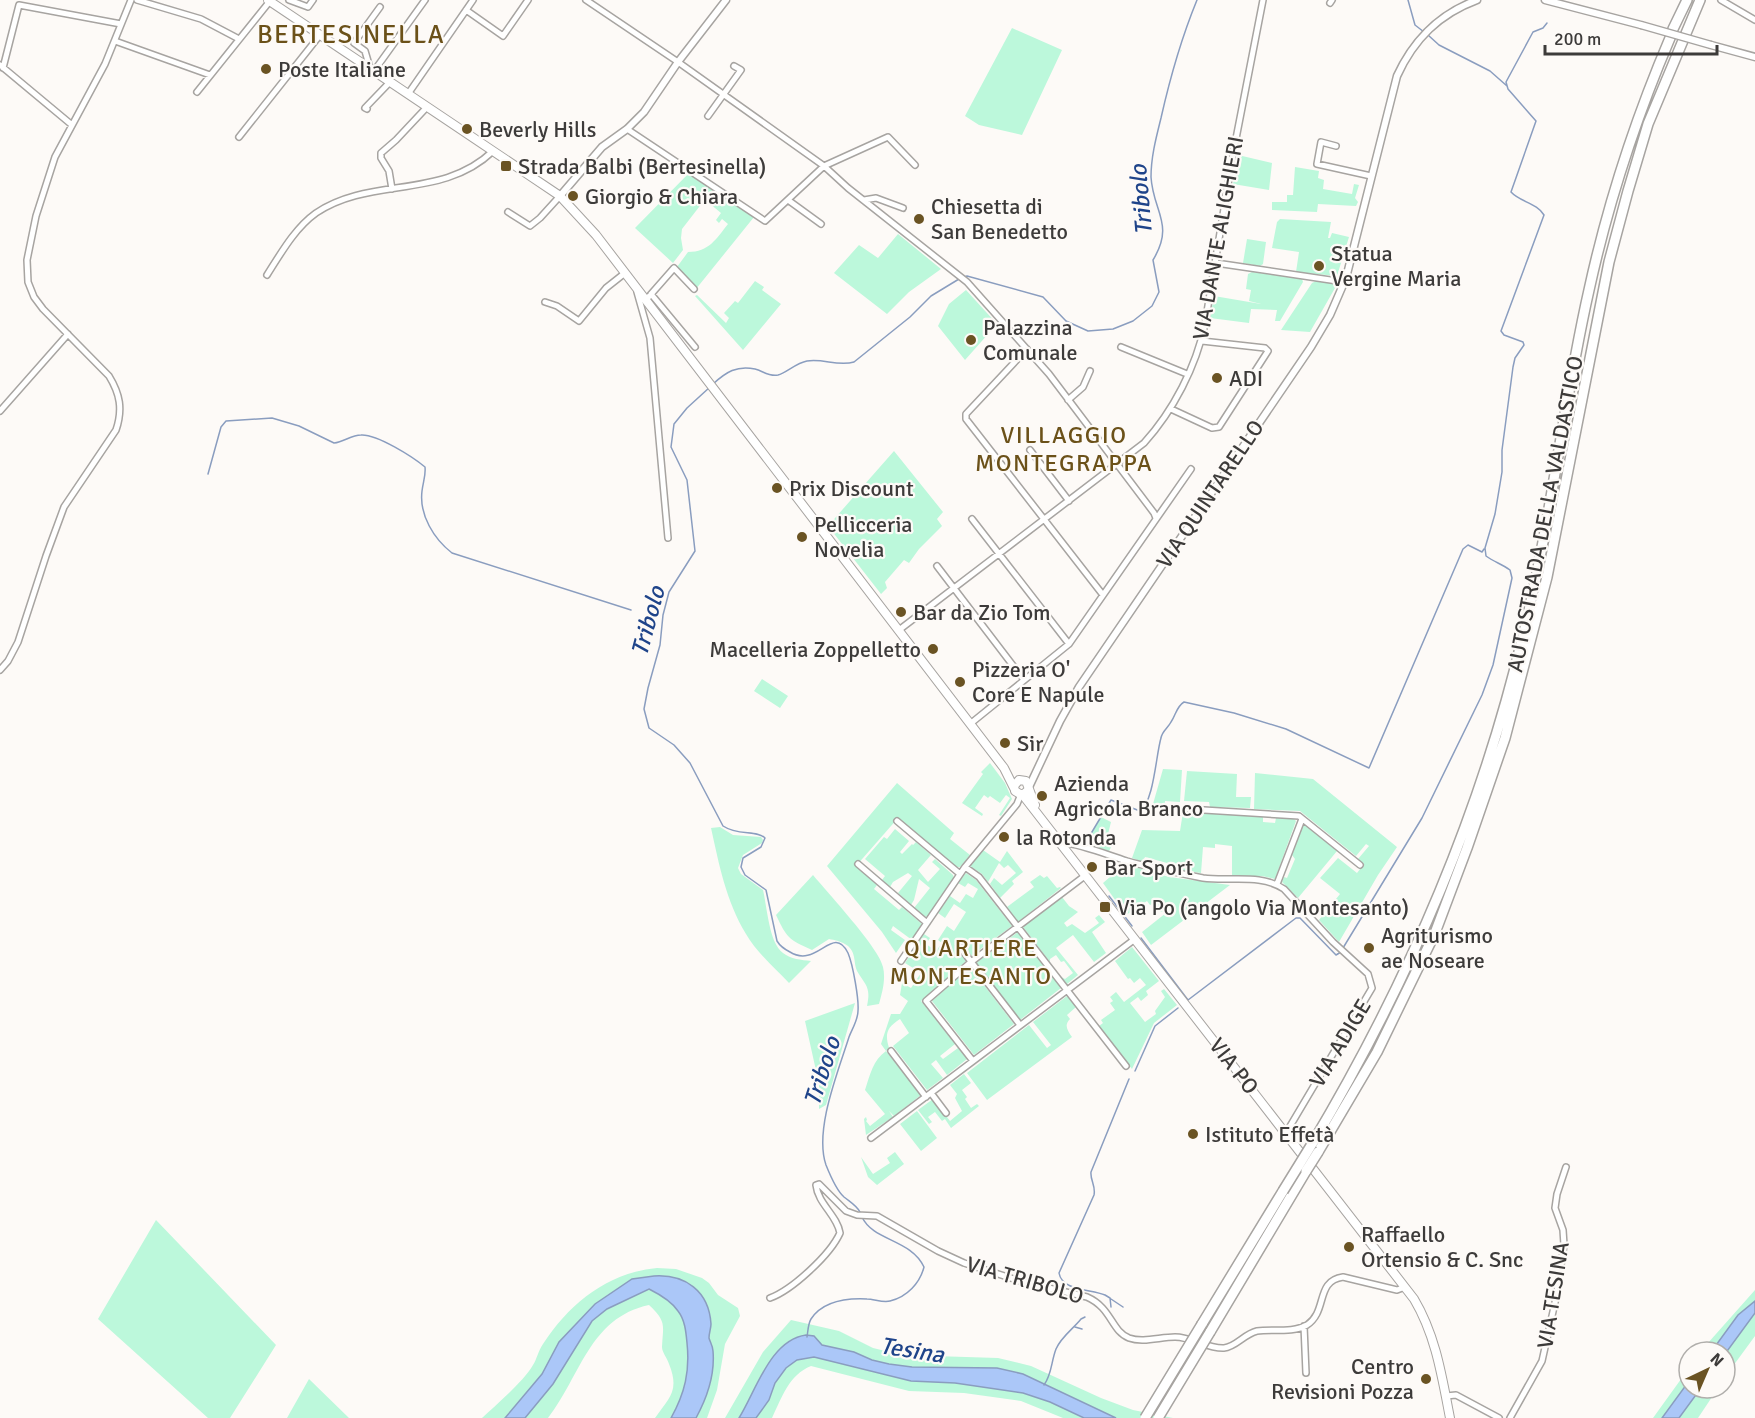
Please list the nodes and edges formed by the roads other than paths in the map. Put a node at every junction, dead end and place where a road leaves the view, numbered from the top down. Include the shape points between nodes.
1 (130, 0) edge
2 (137, 0) edge
3 (289, 0) edge
4 (313, 0) edge
5 (425, 0) edge
6 (473, 0) edge
7 (528, 0) edge
8 (586, 0) edge
9 (726, 0) edge
10 (1263, 0) edge
11 (1477, 0) edge
12 (1545, 0) edge
13 (1687, 0) edge
14 (1701, 0) edge
15 (1721, 0) edge
16 (269, 1) edge
17 (380, 7) dead end
18 (466, 10) junction
19 (1755, 20) edge
20 (121, 24) junction
21 (320, 35) junction
22 (239, 39) junction
23 (115, 41) junction
24 (1755, 57) edge
25 (678, 62) junction
26 (734, 66) dead end
27 (2, 67) edge
28 (372, 70) junction
29 (210, 75) junction
30 (390, 82) junction
31 (197, 92) dead end
32 (408, 94) junction
33 (723, 94) junction
34 (428, 107) junction
35 (367, 109) dead end
36 (708, 116) dead end
37 (72, 125) junction
38 (627, 129) junction
39 (239, 137) dead end
40 (1336, 146) dead end
41 (493, 151) junction
42 (824, 165) junction
43 (915, 165) dead end
44 (1371, 176) junction
45 (392, 189) junction
46 (560, 196) junction
47 (788, 200) junction
48 (864, 200) junction
49 (903, 208) dead end
50 (508, 212) dead end
51 (821, 224) dead end
52 (1216, 263) junction
53 (625, 273) junction
54 (267, 274) dead end
55 (1344, 282) junction
56 (636, 287) junction
57 (694, 290) dead end
58 (648, 298) junction
59 (545, 302) dead end
60 (68, 334) junction
61 (1202, 341) junction
62 (695, 347) dead end
63 (1121, 347) dead end
64 (1027, 349) junction
65 (1090, 371) dead end
66 (1187, 374) junction
67 (1068, 400) junction
68 (1171, 409) junction
69 (0, 411) edge
70 (1030, 450) dead end
71 (1117, 465) junction
72 (1191, 469) dead end
73 (1069, 501) junction
74 (1156, 518) junction
75 (972, 519) dead end
76 (1045, 520) junction
77 (668, 538) dead end
78 (999, 554) junction
79 (937, 566) dead end
80 (954, 588) junction
81 (1103, 595) junction
82 (899, 630) junction
83 (1069, 644) junction
84 (0, 670) edge
85 (1024, 680) junction
86 (970, 724) junction
87 (1004, 768) junction
88 (1037, 769) junction
89 (1022, 780) junction
90 (1022, 791) junction
91 (1188, 809) dead end
92 (1302, 819) junction
93 (897, 820) dead end
94 (1061, 842) junction
95 (858, 864) dead end
96 (1360, 865) dead end
97 (965, 867) junction
98 (960, 874) junction
99 (1086, 875) junction
100 (1276, 884) junction
101 (927, 923) junction
102 (1018, 927) junction
103 (1135, 939) junction
104 (958, 946) dead end
105 (901, 961) dead end
106 (971, 962) junction
107 (1067, 990) junction
108 (1020, 1025) junction
109 (891, 1051) dead end
110 (973, 1061) junction
111 (1126, 1066) dead end
112 (928, 1095) junction
113 (946, 1113) dead end
114 (1286, 1133) junction
115 (871, 1138) dead end
116 (1315, 1148) junction
117 (1566, 1167) dead end
118 (1405, 1287) junction
119 (770, 1298) dead end
120 (1304, 1326) junction
121 (1306, 1373) dead end
122 (1446, 1396) junction
123 (1145, 1418) edge
124 (1158, 1418) edge
125 (1450, 1418) edge
126 (1500, 1418) edge
127 (1510, 1418) edge

1 - 20 street
2 - 22 street via 201,19
3 - 4 street via 308,7
5 - 28 street
6 - 18 street
7 - 18 street via 503,36
8 - 25 street
9 - 25 street
10 - 52 street, VIA DANTE ALIGHIERI
11 - 44 street, VIA QUINTARELLO via 1451,12 1425,32 1405,59
12 - 24 street, bridge
13 - 116 highway, AUTOSTRADA DELLA VALDASTICO via 1639,116 1606,220 1579,337 1530,609 1487,764 1451,868 1413,955
14 - 116 highway via 1648,123 1625,201 1609,262 1547,577 1505,738 1435,933 1377,1052
15 - 19 street
16 - 21 main road
16 - 22 street
17 - 28 street via 354,43 365,51
18 - 32 street
20 - 23 street
20 - 27 street via 19,5
21 - 28 main road
21 - 39 street
22 - 29 street
23 - 29 street
23 - 37 street
25 - 33 street
25 - 38 street via 644,112
26 - 33 street via 741,70
27 - 37 street
28 - 30 main road
29 - 31 street
30 - 32 main road
30 - 35 street
32 - 34 main road
33 - 36 street
33 - 42 street
34 - 41 main road
34 - 45 street via 381,153
37 - 60 street via 50,172 27,260 28,282 34,297
38 - 46 street via 602,147
38 - 47 street via 765,221
40 - 44 street via 1321,142 1317,164
41 - 45 street via 457,176
41 - 46 main road
42 - 43 street via 888,137
42 - 47 street
42 - 48 street
44 - 55 street, VIA QUINTARELLO
45 - 54 street via 339,201 315,214 301,226
46 - 50 street via 530,226
46 - 53 main road
47 - 51 street
48 - 49 street via 876,198
48 - 64 street via 967,282
52 - 55 street
52 - 61 street, VIA DANTE ALIGHIERI
53 - 56 main road
53 - 59 street via 606,288 579,321
55 - 88 street, VIA QUINTARELLO via 1311,347 1079,687
56 - 58 main road
56 - 77 street via 650,338
57 - 58 street via 674,268
58 - 62 street
58 - 82 main road
60 - 69 street
60 - 84 street via 116,386 119,422 64,507 18,642
61 - 66 street, VIA DANTE ALIGHIERI
61 - 68 street via 1268,351 1216,429
63 - 66 street
64 - 67 street
64 - 76 street via 966,414 966,419
65 - 67 street via 1083,387
66 - 68 street, VIA DANTE ALIGHIERI
67 - 71 street
68 - 71 street, VIA DANTE ALIGHIERI via 1144,443
70 - 73 street
71 - 73 street, VIA DANTE ALIGHIERI
71 - 74 street
72 - 74 street
73 - 76 street, VIA DANTE ALIGHIERI
74 - 81 street
75 - 78 street
76 - 78 street, VIA DANTE ALIGHIERI
76 - 81 street
78 - 80 street, VIA DANTE ALIGHIERI
78 - 83 street
79 - 80 street
80 - 82 street, VIA DANTE ALIGHIERI
80 - 85 street
81 - 83 street
82 - 86 main road
83 - 85 street
85 - 86 street
86 - 87 main road
87 - 89 main road
87 - 90 main road, VIA PO
88 - 89 street, VIA QUINTARELLO
88 - 90 street, VIA QUINTARELLO
89 - 90 main road via 1016,783
90 - 94 main road, VIA PO
90 - 97 street via 1014,807
91 - 92 street
92 - 96 street
92 - 100 street
93 - 98 street
94 - 99 main road, VIA PO
94 - 100 street via 1173,872
95 - 101 street
97 - 98 street
97 - 102 street via 979,877
98 - 101 street
99 - 102 street
99 - 103 main road, VIA PO
100 - 114 street, VIA ADIGE via 1368,974 1372,988
101 - 105 street
102 - 106 street
102 - 107 street
103 - 107 street
103 - 114 main road, VIA PO
104 - 106 street
106 - 108 street
106 - 110 street via 926,1001
107 - 108 street
107 - 111 street
108 - 110 street
109 - 112 street
110 - 112 street
112 - 113 street
112 - 115 street
114 - 118 main road, VIA PO
116 - 123 highway, AUTOSTRADA DELLA VALDASTICO, bridge via 1283,1191
116 - 124 highway, AUTOSTRADA DELLA VALDASTICO, bridge via 1306,1171
117 - 127 street, VIA TESINA via 1555,1208 1564,1245 1542,1361
118 - 120 street via 1397,1290 1337,1278 1327,1285 1317,1314
118 - 122 main road, VIA PO via 1430,1331
119 - 120 street, VIA TRIBOLO via 795,1284 840,1233 817,1193 817,1184 839,1205 857,1215 877,1216 964,1263 1097,1301 1121,1334 1131,1339 1175,1337 1225,1348 1255,1332
120 - 121 street
122 - 125 main road, VIA PO
122 - 126 street via 1456,1395

